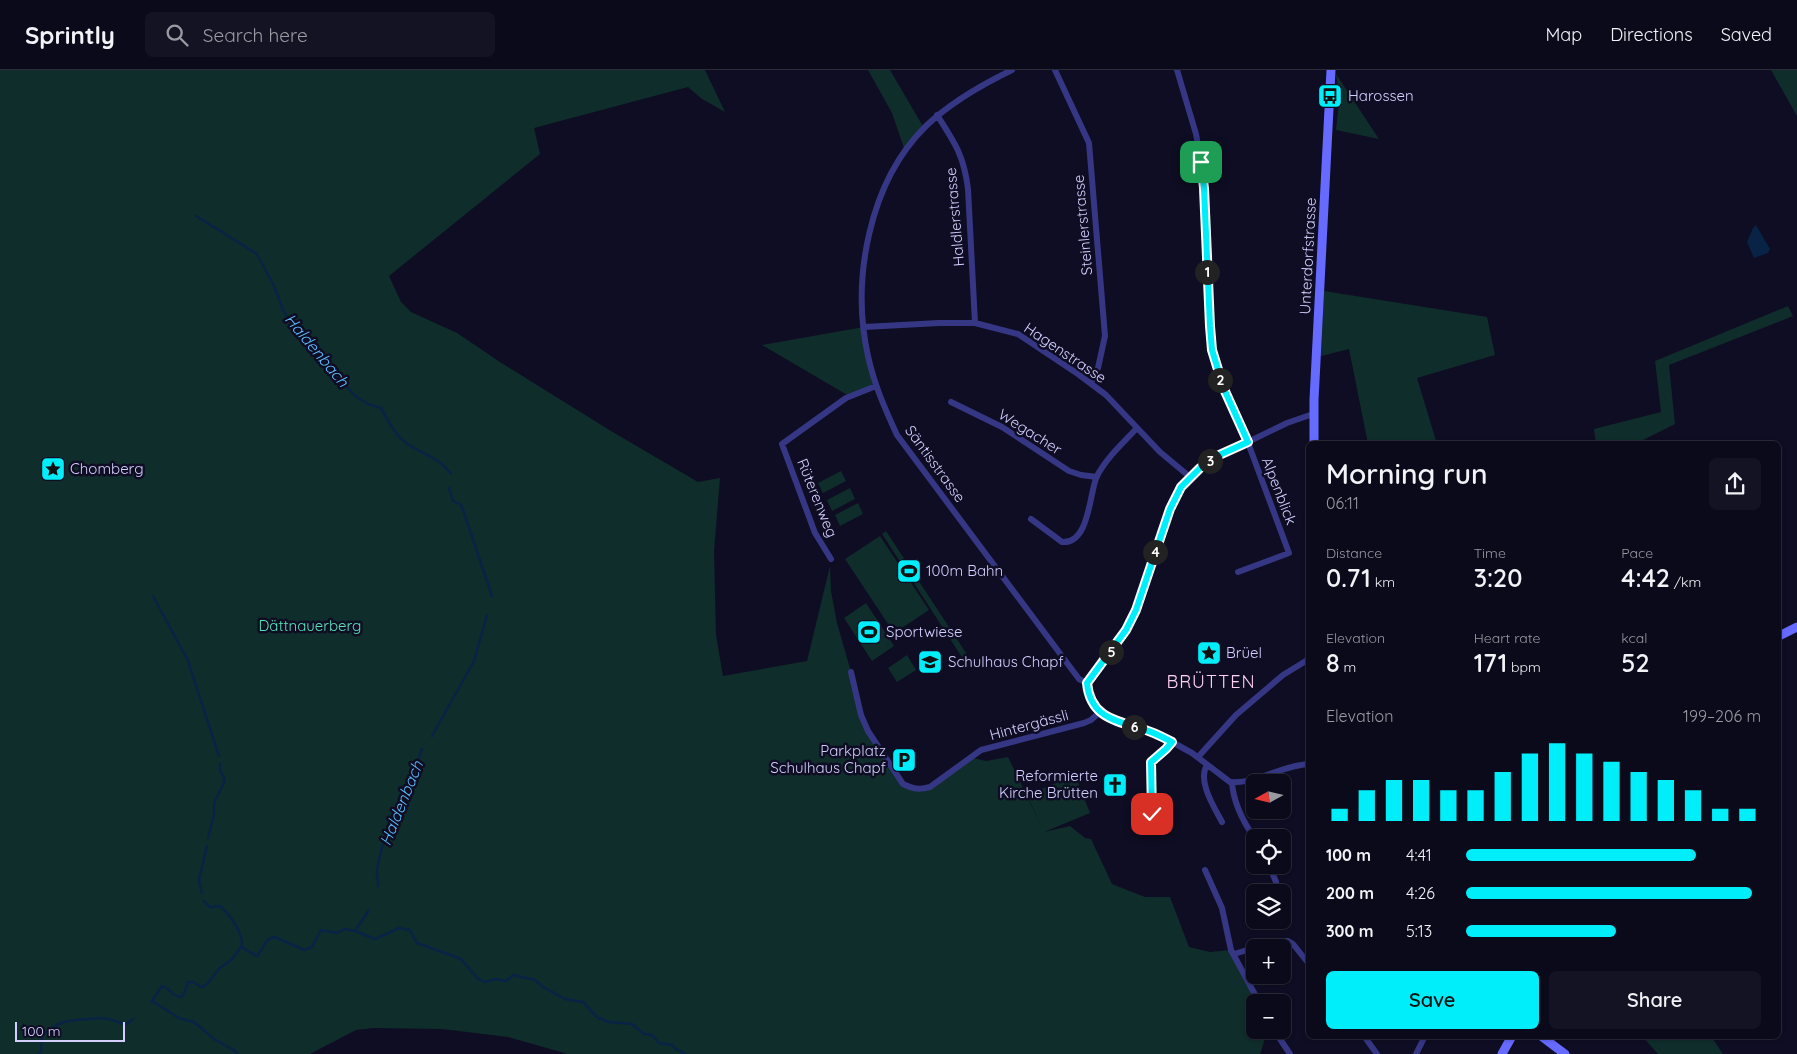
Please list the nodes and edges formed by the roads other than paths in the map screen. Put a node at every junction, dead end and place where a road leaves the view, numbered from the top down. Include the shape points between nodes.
1 (1012, 70) edge
2 (1055, 70) edge
3 (1177, 70) edge
4 (1331, 70) edge
5 (938, 115) junction
6 (975, 323) junction
7 (864, 327) junction
8 (1091, 383) junction
9 (876, 386) junction
10 (951, 402) dead end
11 (1314, 414) junction
12 (1137, 428) junction
13 (1314, 441) edge
14 (1248, 442) junction
15 (1097, 477) junction
16 (1190, 477) junction
17 (1031, 518) dead end
18 (831, 559) dead end
19 (1238, 572) dead end
20 (1797, 627) edge
21 (1781, 635) edge
22 (1306, 661) edge
23 (852, 672) dead end
24 (1087, 683) junction
25 (1100, 712) junction
26 (1172, 742) junction
27 (1198, 757) junction
28 (1306, 764) edge
29 (1207, 765) junction
30 (1232, 782) junction
31 (1222, 822) dead end
32 (1155, 829) dead end
33 (1249, 829) edge
34 (1205, 870) dead end
35 (1273, 874) edge
36 (1276, 882) dead end
37 (1232, 952) junction
38 (1306, 960) edge
39 (1255, 994) edge
40 (1280, 1039) edge
41 (1366, 1039) edge
42 (1424, 1039) edge
43 (1510, 1039) edge
44 (1545, 1039) edge
45 (1290, 1054) edge
46 (1377, 1054) edge
47 (1416, 1054) edge
48 (1502, 1054) edge
49 (1565, 1054) edge

1 - 5 street, Säntisstrasse via 984,84
2 - 8 street, Steinlerstrasse via 1088,143 1104,336 1098,368
3 - 14 street via 1196,134 1203,173 1212,350 1224,389
4 - 11 street, Unterdorfstrasse
5 - 6 street, Haldlerstrasse via 959,150 966,170
5 - 7 street, Säntisstrasse via 905,151 875,212 864,273
6 - 7 street, Hagenstrasse
6 - 8 street, Hagenstrasse via 1018,334
7 - 9 street, Säntisstrasse
8 - 12 street, Hagenstrasse
9 - 18 street, Rüterenweg via 846,398 782,444 815,533
9 - 24 street, Säntisstrasse via 910,455 1079,679
10 - 15 street, Wegacher via 1002,427 1069,471
11 - 13 street, Unterdorfstrasse
11 - 14 street
12 - 15 street
12 - 16 street, Hagenstrasse
14 - 16 street via 1217,456
14 - 19 street, Alpenblick via 1289,553
15 - 17 street via 1087,518 1073,541 1062,542
16 - 24 street via 1170,509 1136,610 1126,630
20 - 21 street
22 - 27 street via 1243,709
23 - 25 street, Hintergässli via 868,730 904,784 922,790 981,750 1084,723
24 - 25 street, Säntisstrasse via 1089,697
25 - 26 street
26 - 27 street
26 - 32 street via 1151,762
27 - 29 street
28 - 30 street
29 - 30 street
29 - 31 street via 1204,780
30 - 33 street via 1235,799
34 - 37 street via 1222,908
35 - 36 street
37 - 38 street via 1288,940
37 - 39 street
40 - 45 street
41 - 46 street
42 - 47 street
43 - 48 street
44 - 49 street

